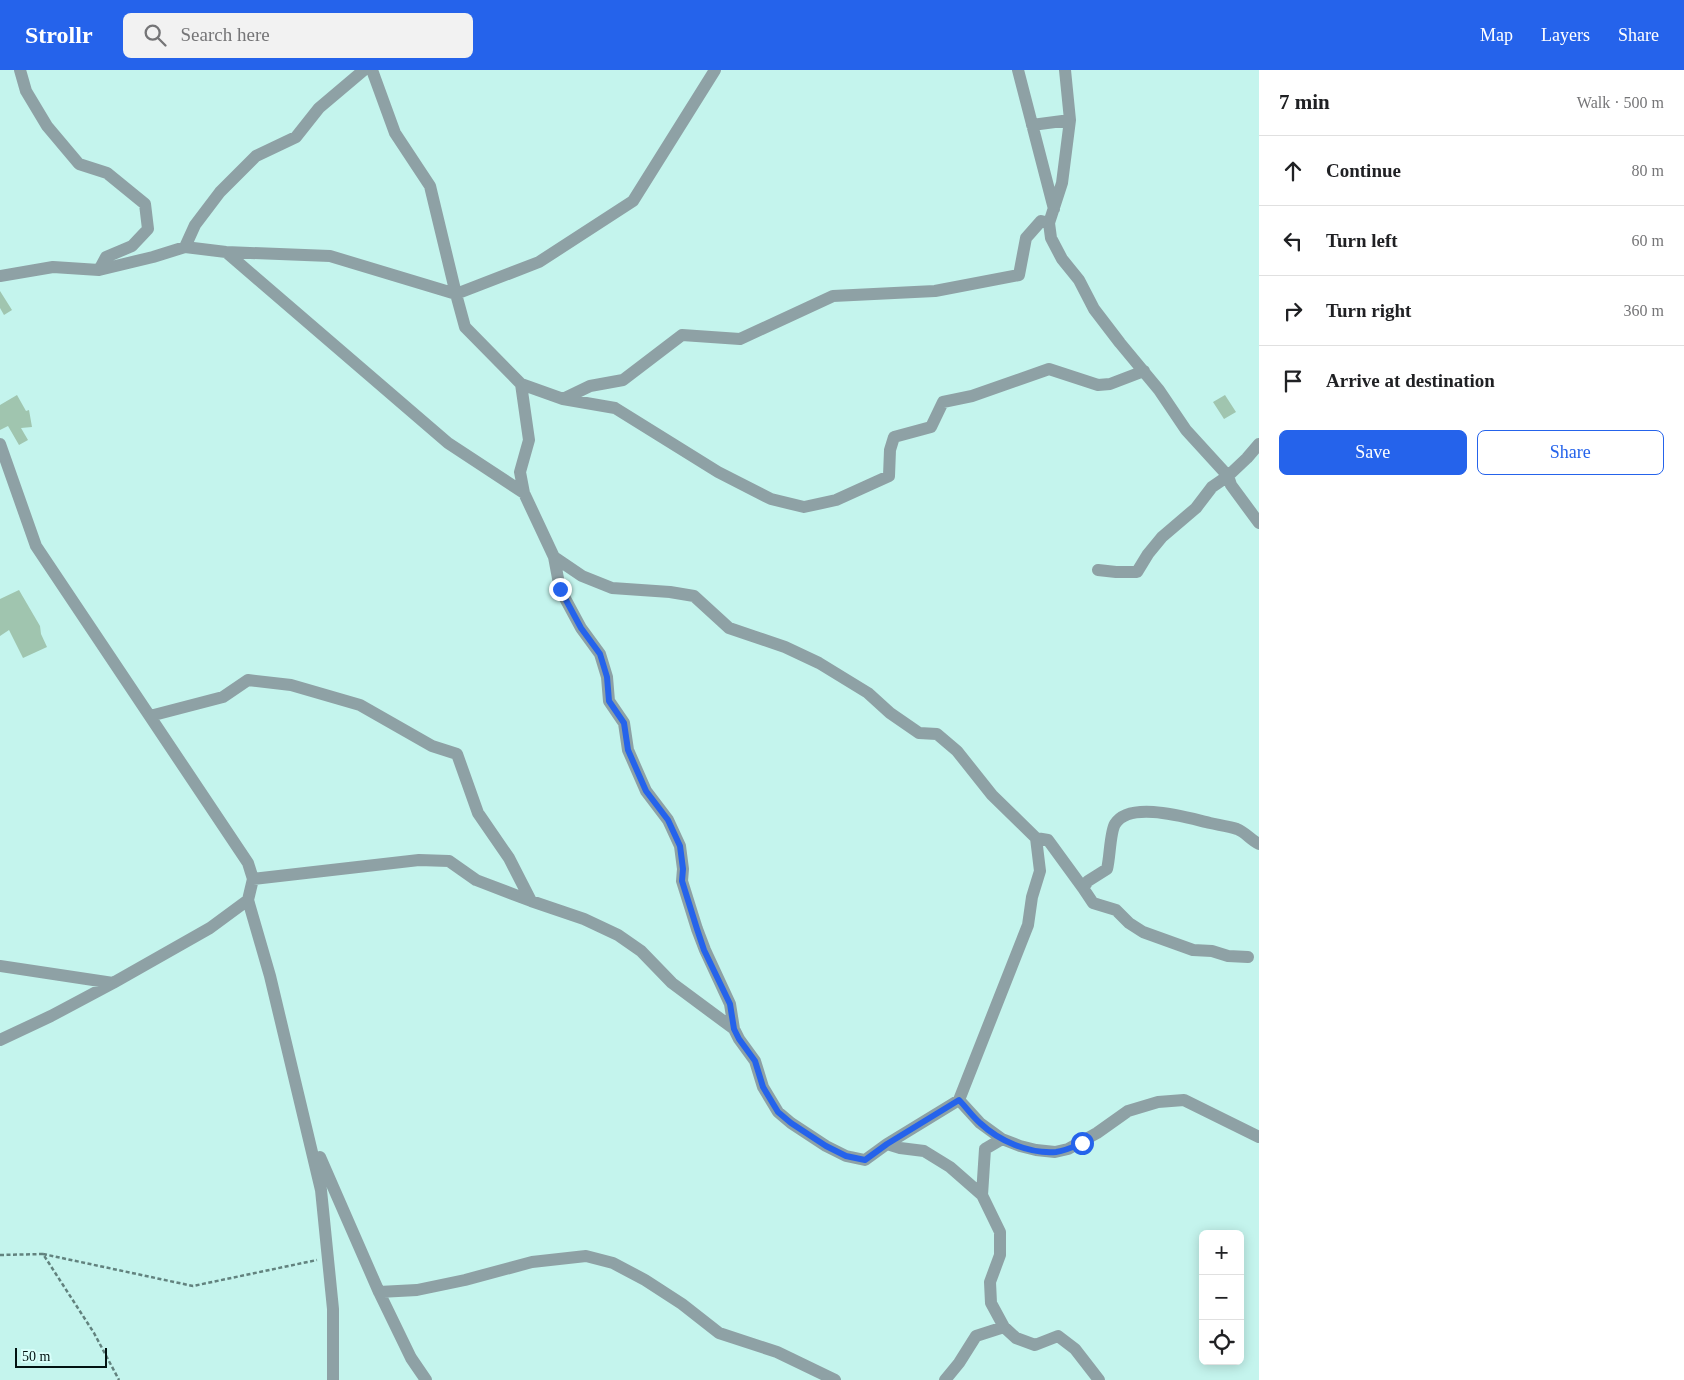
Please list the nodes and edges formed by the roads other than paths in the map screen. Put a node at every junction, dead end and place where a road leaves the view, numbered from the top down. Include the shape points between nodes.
1 (20, 70) edge
2 (364, 70) edge
3 (372, 70) edge
4 (715, 70) edge
5 (1018, 70) edge
6 (1064, 70) edge
7 (1070, 120) junction
8 (1032, 125) junction
9 (1054, 209) junction
10 (1049, 222) junction
11 (185, 247) junction
12 (226, 252) junction
13 (99, 270) junction
14 (0, 276) edge
15 (456, 294) junction
16 (1144, 371) junction
17 (521, 384) junction
18 (563, 399) junction
19 (0, 444) edge
20 (1259, 444) edge
21 (1228, 476) junction
22 (13, 483) junction
23 (0, 484) edge
24 (524, 494) junction
25 (1259, 523) edge
26 (554, 556) junction
27 (1098, 570) dead end
28 (150, 716) junction
29 (1036, 838) junction
30 (1259, 844) edge
31 (253, 879) junction
32 (1083, 888) junction
33 (248, 900) junction
34 (531, 902) junction
35 (1248, 957) dead end
36 (0, 966) edge
37 (114, 983) junction
38 (734, 1029) junction
39 (0, 1040) edge
40 (959, 1100) junction
41 (306, 1127) junction
42 (1259, 1137) edge
43 (1002, 1139) junction
44 (887, 1144) junction
45 (982, 1195) junction
46 (378, 1292) junction
47 (1004, 1327) junction
48 (333, 1380) edge
49 (426, 1380) edge
50 (835, 1380) edge
51 (946, 1380) edge
52 (1099, 1380) edge

1 - 13 street via 26,91 47,126 79,164 107,173 145,204 148,229 132,246 106,257
2 - 11 street via 319,108 296,137 256,156 220,192 196,225
3 - 15 street via 395,132 430,186
4 - 15 street via 633,201 539,262
5 - 8 street
6 - 7 street
7 - 8 street
7 - 9 street via 1062,183
8 - 9 street
9 - 10 street
10 - 16 street via 1051,238 1094,309
10 - 18 street via 1041,221 1026,238 1019,275 935,291 833,296 740,339 682,335 623,380 590,386
11 - 12 street
11 - 13 street via 154,258
12 - 15 street via 330,256
12 - 24 street via 448,442
13 - 14 street via 53,267
15 - 17 street via 465,327
16 - 18 street via 1110,384 1098,385 1049,369 972,396 943,402 931,427 894,437 889,476 836,500 804,507 771,499 718,472 615,408
16 - 21 street via 1186,430
17 - 18 street
17 - 24 street via 529,440 520,472
19 - 22 street
20 - 21 street
21 - 25 street
21 - 27 street via 1212,487 1196,508 1162,537 1138,572
22 - 23 street
22 - 28 street via 36,546
24 - 26 street
26 - 29 street via 582,576 612,588 694,596 729,628 819,663 868,693 919,733 937,734 957,751 992,795
26 - 38 street via 560,589 581,628 600,654 607,677 609,701 624,723 628,750 646,791 668,820 680,846 682,881 704,950 730,1004
28 - 31 street via 248,863
28 - 34 street via 223,697 248,680 291,685 360,705 432,746 456,754 478,813 509,858
29 - 32 street via 1048,840
29 - 40 street via 1040,871 1028,925
30 - 32 street via 1238,830 1177,814 1139,812 1125,815 1114,824 1107,869
31 - 33 street
31 - 34 street via 419,860 450,861 476,880
32 - 35 street via 1093,903 1116,910 1143,932 1193,950
33 - 37 street via 210,928
33 - 41 street via 270,976
34 - 38 street via 584,919 618,935 641,951 672,983
36 - 37 street
37 - 39 street
38 - 44 street via 755,1061 763,1087 778,1112 791,1123 846,1156 865,1160
40 - 43 street via 980,1123
40 - 44 street
41 - 46 street
41 - 48 street via 321,1190 334,1309
42 - 43 street via 1184,1100 1158,1102 1128,1111 1090,1138 1055,1152 1036,1150
43 - 45 street via 985,1149
44 - 45 street via 924,1151 950,1167
45 - 47 street via 1000,1232 1000,1255 990,1282 991,1303
46 - 49 street via 411,1358
46 - 50 street via 417,1290 532,1262 586,1256 613,1263 645,1280 719,1334 777,1352
47 - 51 street via 976,1336
47 - 52 street via 1016,1338 1035,1345 1058,1336 1075,1349

